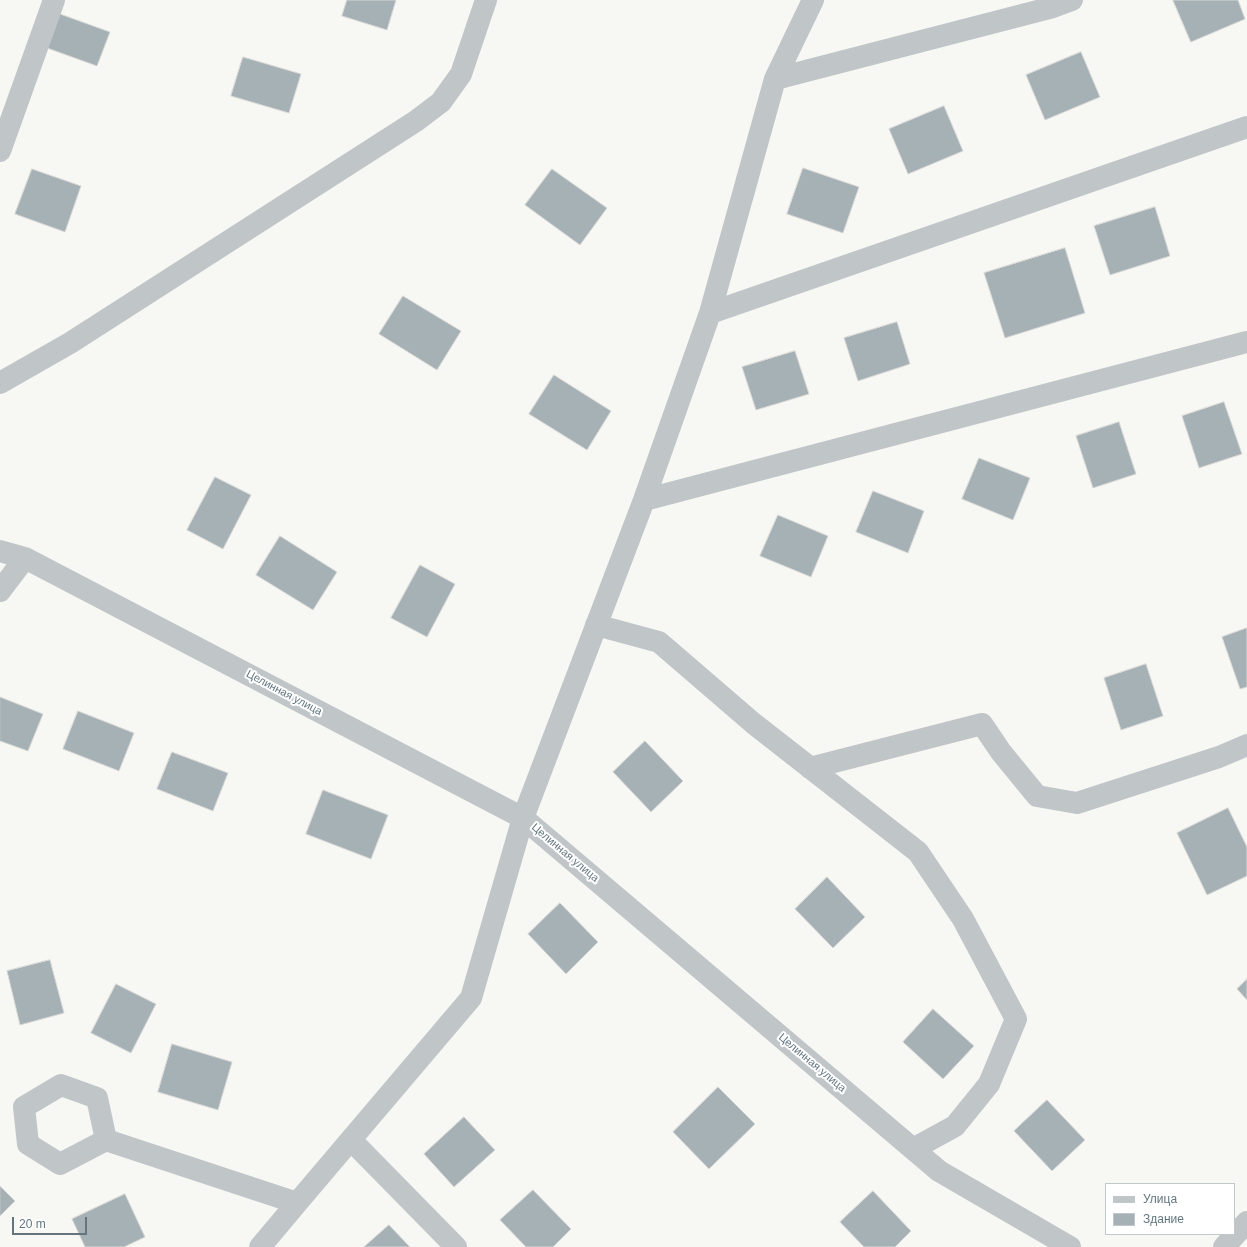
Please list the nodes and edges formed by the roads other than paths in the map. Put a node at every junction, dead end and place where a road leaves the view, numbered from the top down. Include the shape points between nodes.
1 (54, 0) edge
2 (486, 0) edge
3 (813, 0) edge
4 (1072, 0) edge
5 (775, 79) junction
6 (1247, 127) edge
7 (0, 151) edge
8 (710, 313) junction
9 (1247, 342) edge
10 (0, 383) edge
11 (644, 500) junction
12 (0, 551) edge
13 (25, 558) junction
14 (0, 591) edge
15 (596, 625) junction
16 (1247, 745) edge
17 (810, 768) junction
18 (523, 818) junction
19 (106, 1140) dead end
20 (351, 1140) junction
21 (913, 1149) junction
22 (297, 1203) junction
23 (1247, 1222) edge
24 (260, 1247) edge
25 (456, 1247) edge
26 (1070, 1247) edge
27 (1224, 1247) edge

1 - 7 street
2 - 10 street via 461,74 441,102 416,121 83,334
3 - 5 street
4 - 5 street
5 - 8 street
6 - 8 street
8 - 11 street
9 - 11 street
11 - 15 street
12 - 13 street, Целинная улица
13 - 14 street
13 - 18 street, Целинная улица
15 - 17 street via 658,642
15 - 18 street
16 - 17 street via 1219,757 1078,803 1037,796 982,724
17 - 21 street via 918,852 963,919 1016,1019 990,1084 955,1126
18 - 20 street via 471,998
18 - 21 street, Целинная улица
19 - 22 street
20 - 22 street
20 - 25 street
21 - 26 street, Целинная улица via 938,1171
22 - 24 street
23 - 27 street

